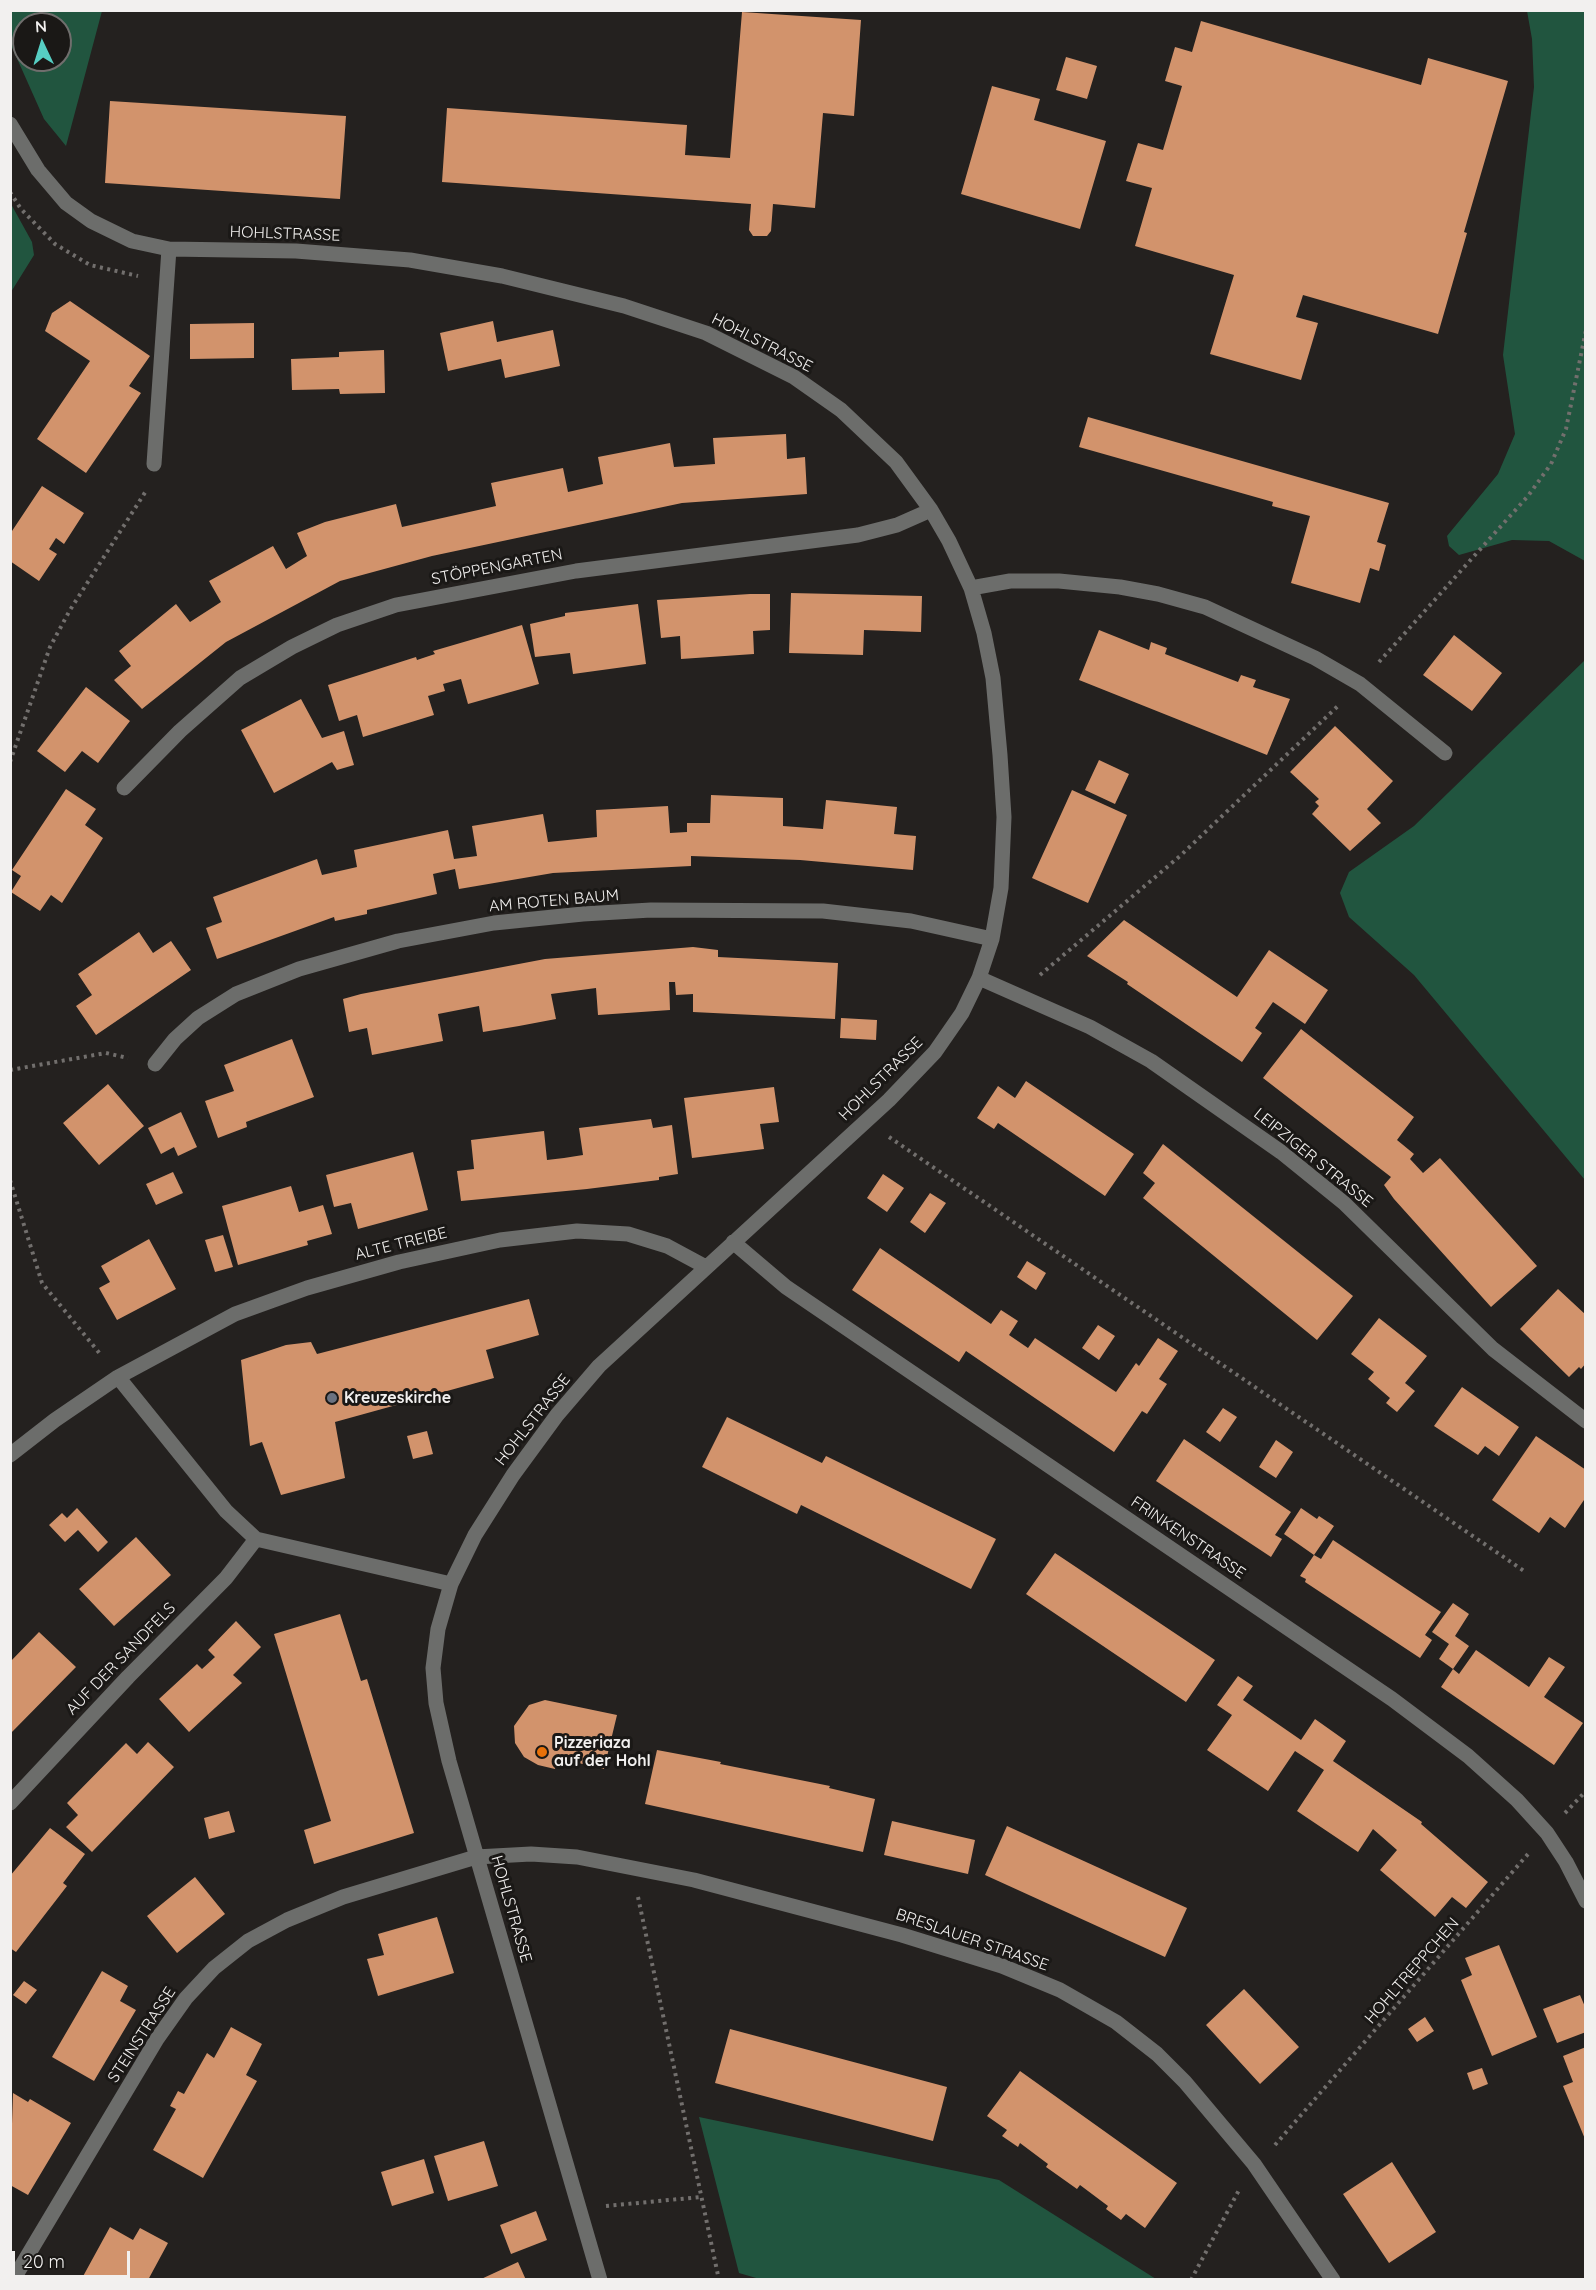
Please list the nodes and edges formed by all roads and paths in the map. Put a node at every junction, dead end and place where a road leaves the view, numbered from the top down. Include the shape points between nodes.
1 (10, 124) edge
2 (169, 249) junction
3 (154, 464) joint
4 (931, 510) junction
5 (971, 588) junction
6 (1445, 753) dead end
7 (10, 762) edge
8 (124, 788) dead end
9 (992, 939) junction
10 (979, 978) junction
11 (155, 1064) joint
12 (10, 1070) edge
13 (866, 1122) junction
14 (10, 1180) edge
15 (733, 1242) junction
16 (706, 1267) junction
17 (118, 1377) junction
18 (1586, 1420) edge
19 (10, 1455) edge
20 (256, 1539) junction
21 (1524, 1571) dead end
22 (450, 1584) junction
23 (1586, 1791) edge
24 (10, 1803) edge
25 (1547, 1833) junction
26 (476, 1857) junction
27 (632, 1867) junction
28 (1586, 1901) edge
29 (1254, 2164) junction
30 (701, 2197) junction
31 (581, 2214) junction
32 (14, 2280) edge
33 (600, 2280) edge
34 (719, 2280) edge
35 (1191, 2280) edge
36 (1333, 2280) edge

1 - 2 street, HOHLSTRASSE via 38,170 66,203 91,222 132,241
2 - 3 street
2 - 4 street, HOHLSTRASSE via 296,251 410,260 502,276 624,306 706,333 794,377 841,410 896,462
3 - 7 path via 149,485 50,647
4 - 5 street, HOHLSTRASSE
4 - 8 street, STÖPPENGARTEN via 897,525 858,534 576,571 396,605 337,625 240,678 180,730
5 - 6 street via 1010,581 1059,581 1120,586 1204,607 1315,658 1360,684
5 - 9 street, HOHLSTRASSE via 993,678 1003,796 1001,888
9 - 10 street, HOHLSTRASSE
9 - 11 street, AM ROTEN BAUM via 911,921 823,911 651,910 494,923 398,941 299,969 246,990 198,1018 175,1038
10 - 13 street, HOHLSTRASSE via 962,1013 935,1052
10 - 18 street, LEIPZIGER STRASSE via 1090,1027 1141,1055 1263,1139 1344,1203 1493,1350
11 - 12 path via 106,1053
13 - 15 street, HOHLSTRASSE
13 - 21 path
14 - 17 path via 42,1282
15 - 16 street, HOHLSTRASSE
15 - 25 street, FRINKENSTRASSE via 786,1287 1392,1699 1468,1756
16 - 17 street, ALTE TREIBE via 667,1246 628,1234 577,1231 500,1240 399,1262 307,1288 236,1314
16 - 22 street, HOHLSTRASSE via 599,1366 557,1415 506,1485
17 - 19 street, ALTE TREIBE
17 - 20 street via 226,1511
20 - 22 street
20 - 24 street, AUF DER SANDFELS via 226,1578
22 - 26 street, HOHLSTRASSE via 436,1639 436,1703
23 - 25 path, HOHLTREPPCHEN
25 - 28 street, FRINKENSTRASSE
25 - 29 path, HOHLTREPPCHEN via 1286,2134
26 - 27 street, BRESLAUER STRASSE via 565,1856
26 - 31 street, HOHLSTRASSE
26 - 32 street, STEINSTRASSE via 354,1893 287,1920 248,1941 214,1968 186,1998 157,2039
27 - 29 street, BRESLAUER STRASSE via 902,1935 1002,1966 1060,1990 1116,2022 1157,2054
27 - 30 path
29 - 35 path, HOHLTREPPCHEN
29 - 36 street, BRESLAUER STRASSE
30 - 31 path via 615,2204
30 - 34 path
31 - 33 street, HOHLSTRASSE

